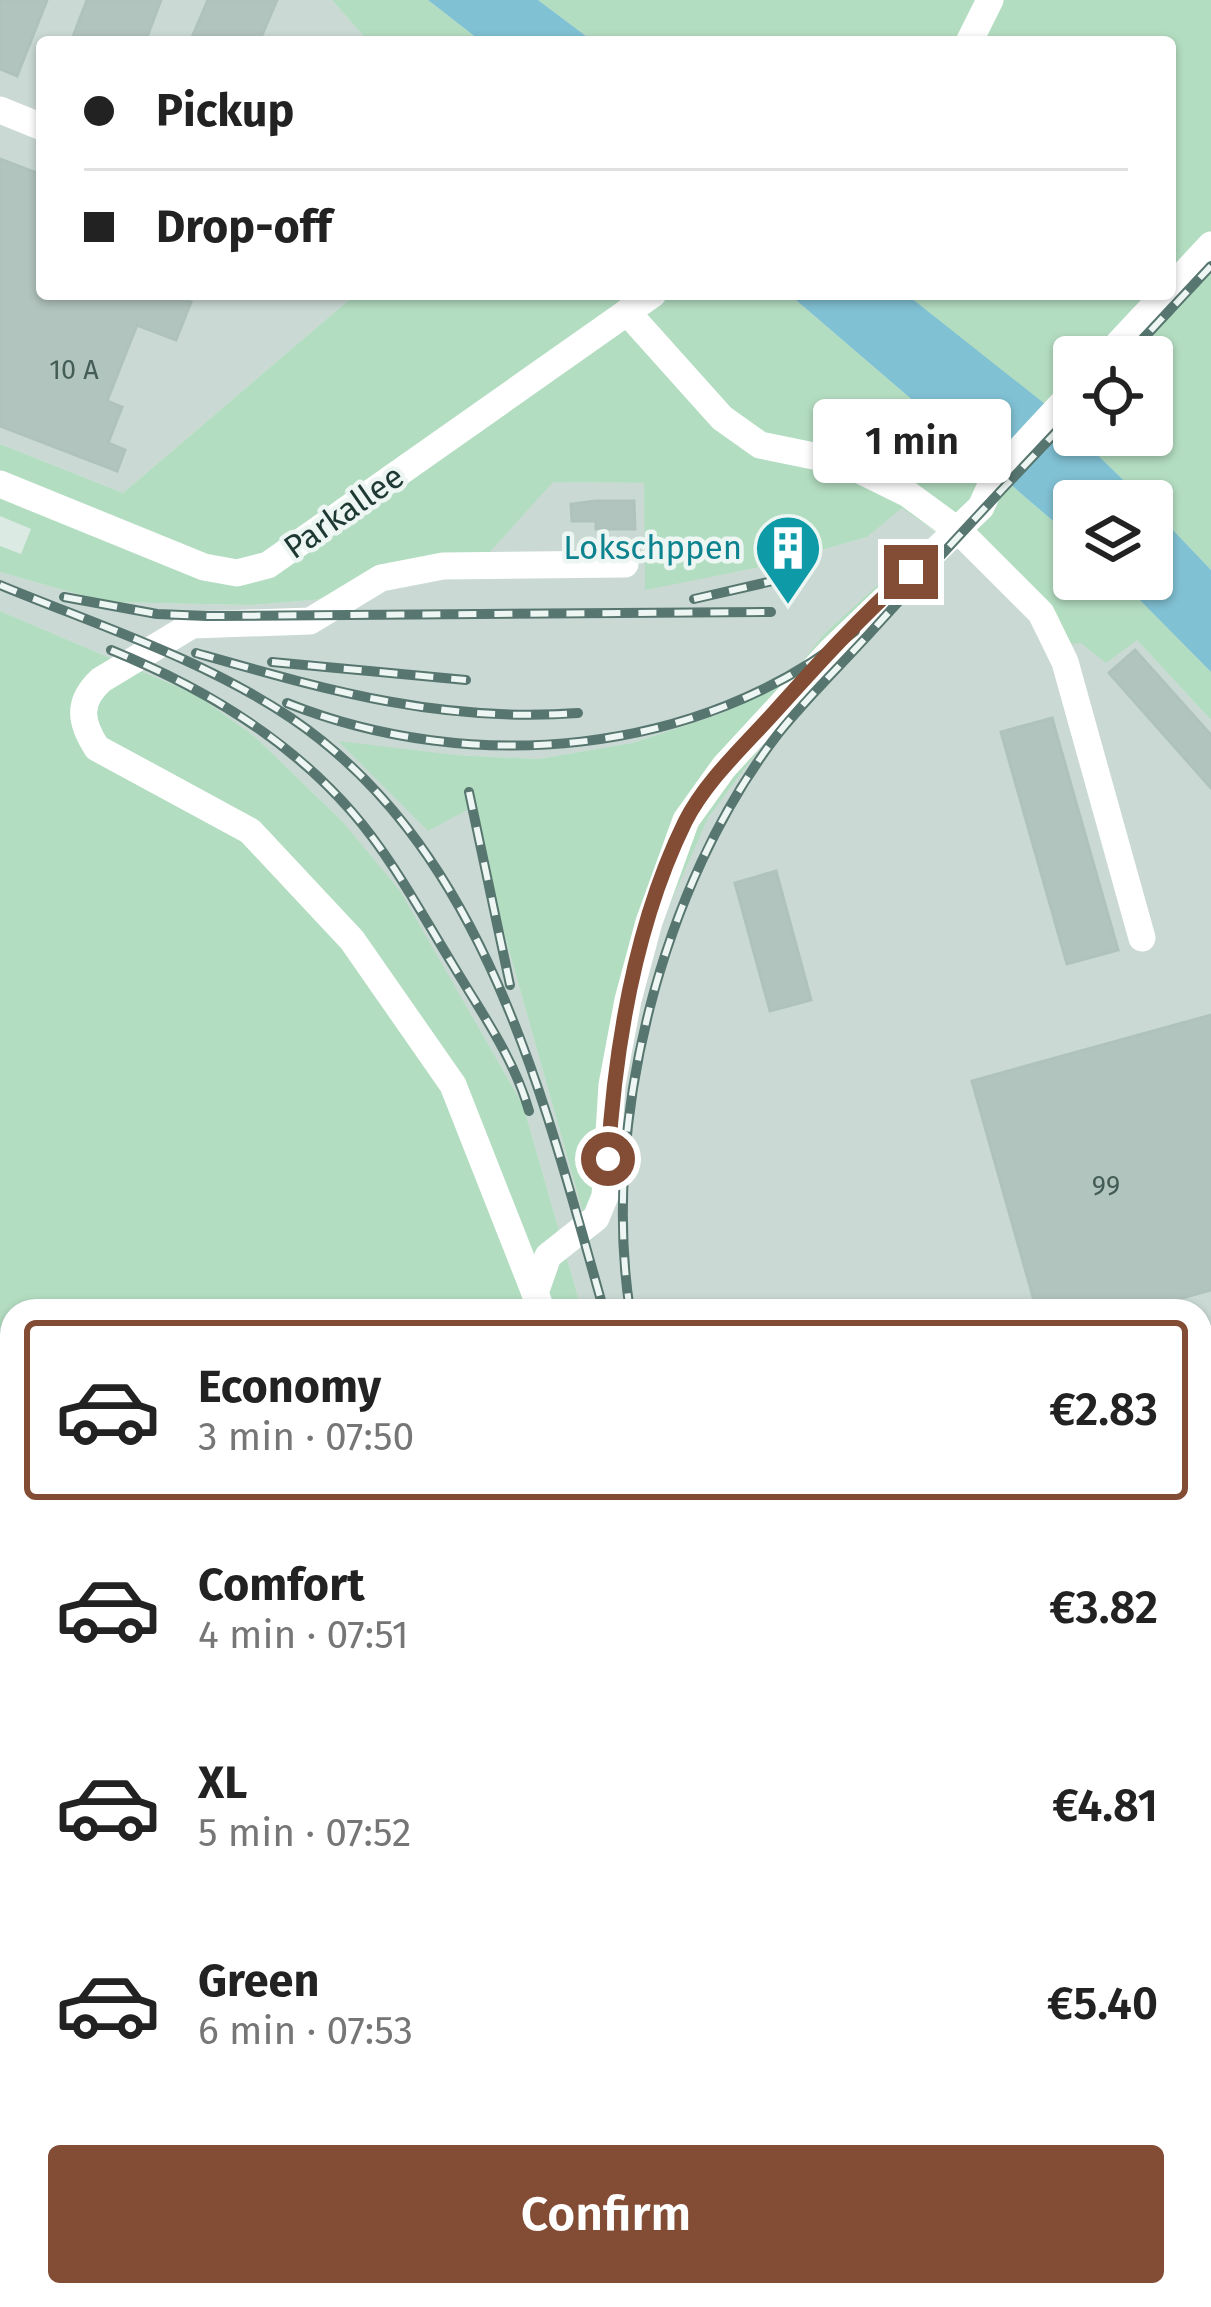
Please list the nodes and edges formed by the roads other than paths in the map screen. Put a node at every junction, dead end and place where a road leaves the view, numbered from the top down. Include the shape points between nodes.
1 (990, 0) edge
2 (972, 36) edge
3 (0, 110) edge
4 (36, 125) edge
5 (1211, 245) edge
6 (1176, 282) edge
7 (644, 300) edge
8 (1160, 300) edge
9 (627, 312) junction
10 (1126, 336) edge
11 (1053, 413) edge
12 (0, 484) edge
13 (958, 531) junction
14 (625, 564) dead end
15 (1142, 938) dead end
16 (538, 1299) edge
17 (540, 1299) edge

1 - 2 street
3 - 4 street
5 - 6 street
7 - 9 street, Parkallee
8 - 10 street
9 - 12 street, Parkallee via 268,565 237,573 204,567
9 - 13 street via 722,418 760,446 843,462 908,494
11 - 13 street
13 - 15 street via 1041,613 1065,662
13 - 17 street via 830,651 686,820 628,1000 605,1196 596,1219 548,1256
14 - 16 street via 443,566 381,578 310,621 193,625 101,680 82,710 98,748 250,831 352,940 453,1084

